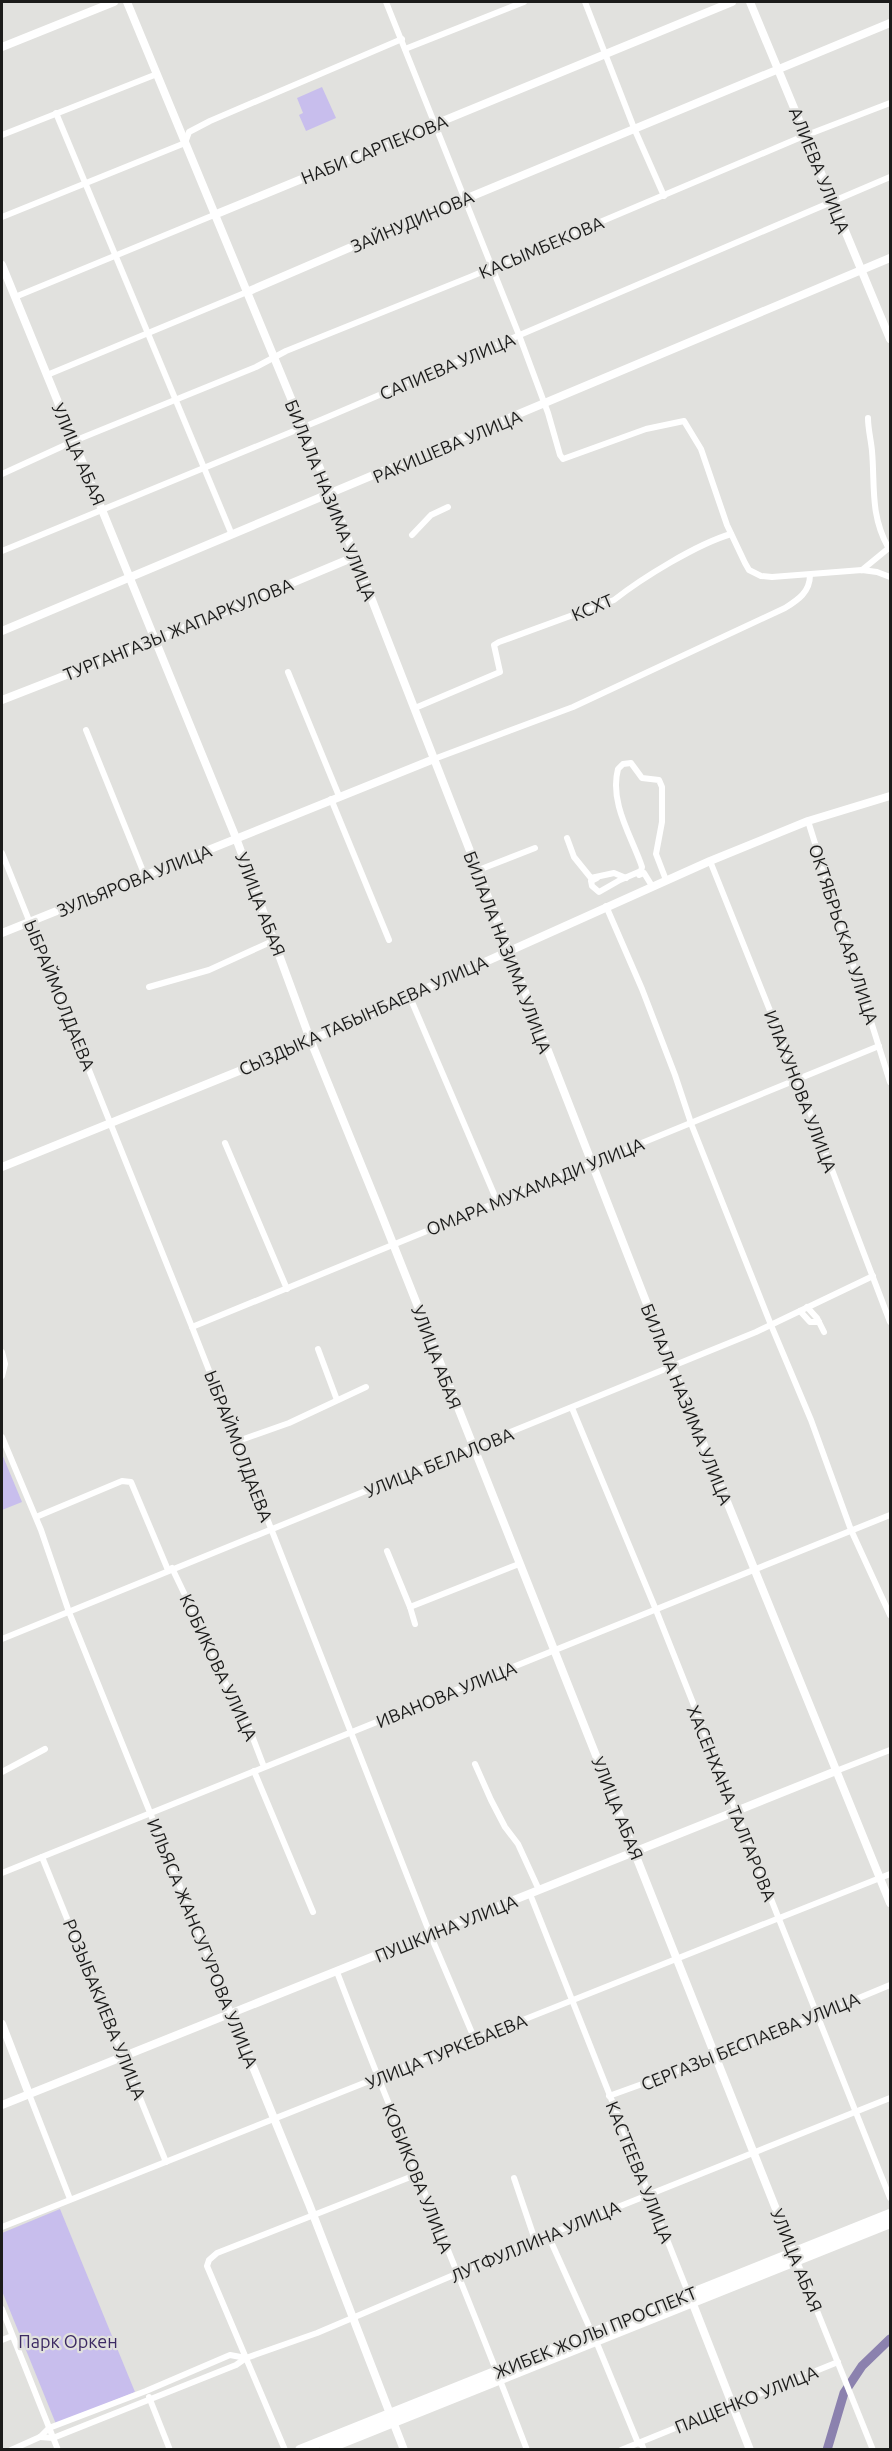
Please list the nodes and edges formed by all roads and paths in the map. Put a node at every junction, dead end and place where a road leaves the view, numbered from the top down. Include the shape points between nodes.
1 (114, 2) edge
2 (127, 2) edge
3 (386, 2) edge
4 (524, 2) edge
5 (585, 2) edge
6 (732, 2) edge
7 (750, 2) edge
8 (891, 23) edge
9 (402, 39) junction
10 (2, 47) edge
11 (405, 49) junction
12 (607, 54) junction
13 (778, 68) junction
14 (157, 74) junction
15 (891, 103) edge
16 (56, 113) junction
17 (436, 124) junction
18 (634, 128) junction
19 (2, 135) edge
20 (807, 136) junction
21 (185, 143) junction
22 (891, 177) edge
23 (86, 184) junction
24 (664, 196) junction
25 (465, 199) junction
26 (834, 201) junction
27 (214, 215) junction
28 (2, 217) edge
29 (116, 255) junction
30 (891, 258) edge
31 (2, 265) edge
32 (492, 268) junction
33 (861, 270) junction
34 (247, 292) junction
35 (15, 297) junction
36 (148, 333) junction
37 (889, 334) edge
38 (519, 335) junction
39 (274, 357) junction
40 (47, 375) junction
41 (176, 399) junction
42 (545, 405) junction
43 (868, 418) dead end
44 (302, 428) junction
45 (74, 441) junction
46 (204, 467) junction
47 (2, 474) edge
48 (330, 495) junction
49 (448, 507) dead end
50 (102, 508) junction
51 (731, 534) junction
52 (232, 535) junction
53 (412, 535) dead end
54 (889, 547) edge
55 (2, 551) edge
56 (354, 557) junction
57 (862, 570) junction
58 (810, 575) junction
59 (130, 577) junction
60 (891, 577) edge
61 (2, 632) edge
62 (156, 640) junction
63 (288, 672) dead end
64 (2, 700) edge
65 (415, 708) junction
66 (86, 730) dead end
67 (434, 759) junction
68 (891, 796) edge
69 (335, 797) junction
70 (808, 821) junction
71 (236, 838) junction
72 (567, 838) dead end
73 (535, 848) dead end
74 (2, 854) edge
75 (710, 861) junction
76 (476, 871) junction
77 (145, 876) junction
78 (597, 878) junction
79 (626, 878) junction
80 (666, 880) junction
81 (652, 886) junction
82 (606, 906) junction
83 (30, 921) junction
84 (2, 933) edge
85 (275, 940) junction
86 (389, 940) dead end
87 (507, 950) junction
88 (149, 987) dead end
89 (409, 995) junction
90 (310, 1039) junction
91 (879, 1046) junction
92 (797, 1078) junction
93 (891, 1082) edge
94 (110, 1121) junction
95 (691, 1121) junction
96 (225, 1143) dead end
97 (591, 1163) junction
98 (2, 1167) edge
99 (497, 1201) junction
100 (393, 1244) junction
101 (873, 1276) junction
102 (287, 1289) junction
103 (803, 1309) junction
104 (891, 1322) edge
105 (771, 1325) junction
106 (192, 1327) junction
107 (824, 1332) dead end
108 (318, 1349) dead end
109 (2, 1352) edge
110 (671, 1366) junction
111 (2, 1376) edge
112 (366, 1387) dead end
113 (337, 1400) junction
114 (572, 1408) junction
115 (2, 1437) edge
116 (238, 1441) junction
117 (473, 1449) junction
118 (891, 1515) edge
119 (36, 1517) junction
120 (271, 1528) junction
121 (851, 1530) junction
122 (387, 1551) dead end
123 (519, 1564) junction
124 (170, 1569) junction
125 (754, 1570) junction
126 (410, 1607) junction
127 (656, 1610) junction
128 (69, 1612) junction
129 (891, 1616) edge
130 (415, 1624) dead end
131 (2, 1639) edge
132 (555, 1650) junction
133 (351, 1732) junction
134 (45, 1749) dead end
135 (891, 1750) edge
136 (475, 1764) dead end
137 (264, 1767) junction
138 (254, 1771) junction
139 (2, 1772) edge
140 (836, 1772) junction
141 (736, 1813) junction
142 (150, 1814) junction
143 (635, 1852) junction
144 (42, 1857) junction
145 (2, 1873) edge
146 (891, 1874) edge
147 (881, 1877) junction
148 (534, 1892) junction
149 (891, 1903) edge
150 (313, 1912) dead end
151 (778, 1917) junction
152 (430, 1934) junction
153 (678, 1958) junction
154 (337, 1972) junction
155 (891, 1986) edge
156 (572, 2000) junction
157 (231, 2013) junction
158 (818, 2014) junction
159 (2, 2024) edge
160 (475, 2040) junction
161 (124, 2056) junction
162 (717, 2057) junction
163 (378, 2079) junction
164 (29, 2094) junction
165 (609, 2096) junction
166 (891, 2098) edge
167 (2, 2105) edge
168 (856, 2112) junction
169 (274, 2119) junction
170 (755, 2153) junction
171 (166, 2162) junction
172 (417, 2174) junction
173 (514, 2178) dead end
174 (650, 2194) junction
175 (891, 2198) edge
176 (70, 2199) junction
177 (891, 2214) edge
178 (314, 2215) junction
179 (891, 2223) edge
180 (2, 2227) edge
181 (548, 2235) junction
182 (535, 2240) junction
183 (796, 2257) junction
184 (456, 2274) junction
185 (690, 2299) junction
186 (2, 2309) edge
187 (354, 2318) junction
188 (12, 2336) junction
189 (594, 2337) junction
190 (2, 2340) edge
191 (246, 2358) junction
192 (838, 2362) junction
193 (499, 2374) junction
194 (146, 2391) junction
195 (150, 2400) junction
196 (732, 2404) junction
197 (392, 2417) junction
198 (49, 2428) junction
199 (40, 2437) junction
200 (53, 2438) junction
201 (638, 2443) junction
202 (11, 2450) edge
203 (58, 2450) edge
204 (170, 2450) edge
205 (285, 2450) edge
206 (300, 2450) edge
207 (324, 2450) edge
208 (404, 2450) edge
209 (527, 2450) edge
210 (621, 2450) edge
211 (644, 2450) edge
212 (750, 2450) edge
213 (873, 2450) edge

1 - 10 street
2 - 14 street, БИЛАЛА НАЗИМА УЛИЦА
3 - 9 street
4 - 11 street
5 - 12 street
6 - 12 street, НАБИ САРПЕКОВА
7 - 13 street, АЛИЕВА УЛИЦА
8 - 13 street, ЗАЙНУДИНОВА
9 - 11 street
9 - 21 street via 204,124 189,132
11 - 17 street
12 - 17 street, НАБИ САРПЕКОВА
12 - 18 street
13 - 18 street, ЗАЙНУДИНОВА
13 - 20 street, АЛИЕВА УЛИЦА
14 - 16 street
14 - 21 street, БИЛАЛА НАЗИМА УЛИЦА
15 - 20 street, КАСЫМБЕКОВА
16 - 19 street
16 - 23 street
17 - 25 street
17 - 27 street, НАБИ САРПЕКОВА
18 - 24 street
18 - 25 street, ЗАЙНУДИНОВА
20 - 24 street, КАСЫМБЕКОВА
20 - 26 street, АЛИЕВА УЛИЦА
21 - 23 street
21 - 27 street, БИЛАЛА НАЗИМА УЛИЦА
22 - 26 street, САПИЕВА УЛИЦА
23 - 28 street
23 - 29 street
24 - 32 street, КАСЫМБЕКОВА
25 - 32 street
25 - 34 street, ЗАЙНУДИНОВА
26 - 33 street, АЛИЕВА УЛИЦА
26 - 38 street, САПИЕВА УЛИЦА
27 - 29 street, НАБИ САРПЕКОВА
27 - 34 street, БИЛАЛА НАЗИМА УЛИЦА
29 - 35 street, НАБИ САРПЕКОВА
29 - 36 street
30 - 33 street, РАКИШЕВА УЛИЦА
31 - 35 street, УЛИЦА АБАЯ
32 - 38 street
32 - 39 street, КАСЫМБЕКОВА
33 - 37 street, АЛИЕВА УЛИЦА
33 - 42 street, РАКИШЕВА УЛИЦА
34 - 36 street, ЗАЙНУДИНОВА
34 - 39 street, БИЛАЛА НАЗИМА УЛИЦА
35 - 40 street, УЛИЦА АБАЯ
36 - 40 street, ЗАЙНУДИНОВА
36 - 41 street
38 - 42 street
38 - 44 street, САПИЕВА УЛИЦА
39 - 41 street, КАСЫМБЕКОВА
39 - 44 street, БИЛАЛА НАЗИМА УЛИЦА
40 - 45 street, УЛИЦА АБАЯ
41 - 45 street, КАСЫМБЕКОВА
41 - 46 street
42 - 48 street, РАКИШЕВА УЛИЦА
42 - 51 street via 563,459 646,429 684,421 705,458
43 - 54 street via 873,504
44 - 46 street, САПИЕВА УЛИЦА
44 - 48 street, БИЛАЛА НАЗИМА УЛИЦА
45 - 47 street, КАСЫМБЕКОВА
45 - 50 street, УЛИЦА АБАЯ
46 - 50 street, САПИЕВА УЛИЦА
46 - 52 street
48 - 52 street, РАКИШЕВА УЛИЦА
48 - 56 street, БИЛАЛА НАЗИМА УЛИЦА
49 - 53 street via 431,515
50 - 55 street, САПИЕВА УЛИЦА
50 - 59 street, УЛИЦА АБАЯ
51 - 58 street via 749,570 761,576
51 - 65 street, КСХТ via 662,568 614,600 499,642 494,649 500,672
52 - 59 street, РАКИШЕВА УЛИЦА
54 - 57 street
56 - 62 street, ТУРГАНГАЗЫ ЖАПАРКУЛОВА
56 - 65 street, БИЛАЛА НАЗИМА УЛИЦА
57 - 58 street
57 - 60 street
58 - 67 street via 804,595 785,608 573,706
59 - 61 street, РАКИШЕВА УЛИЦА
59 - 62 street, УЛИЦА АБАЯ
62 - 64 street, ТУРГАНГАЗЫ ЖАПАРКУЛОВА
62 - 71 street, УЛИЦА АБАЯ
63 - 69 street
65 - 67 street, БИЛАЛА НАЗИМА УЛИЦА
66 - 77 street
67 - 69 street, ЗУЛЬЯРОВА УЛИЦА
67 - 76 street, БИЛАЛА НАЗИМА УЛИЦА
68 - 70 street, СЫЗДЫКА ТАБЫНБАЕВА УЛИЦА
69 - 71 street, ЗУЛЬЯРОВА УЛИЦА
69 - 86 street
70 - 75 street, СЫЗДЫКА ТАБЫНБАЕВА УЛИЦА
70 - 91 street, ОКТЯБРЬСКАЯ УЛИЦА
71 - 77 street, ЗУЛЬЯРОВА УЛИЦА
71 - 85 street, УЛИЦА АБАЯ
72 - 78 street via 581,867 591,878
73 - 76 street
74 - 83 street, ЫБРАЙМОЛДАЕВА
75 - 80 street, СЫЗДЫКА ТАБЫНБАЕВА УЛИЦА
75 - 92 street, ИЛАХУНОВА УЛИЦА
76 - 87 street, БИЛАЛА НАЗИМА УЛИЦА
77 - 83 street, ЗУЛЬЯРОВА УЛИЦА
78 - 79 street via 614,873
78 - 79 street via 591,881 599,892
79 - 80 street via 642,867 616,790 618,769 631,764 642,778 659,780 662,787 662,833 656,854
79 - 81 street via 644,873
80 - 81 street, СЫЗДЫКА ТАБЫНБАЕВА УЛИЦА
81 - 82 street, СЫЗДЫКА ТАБЫНБАЕВА УЛИЦА
82 - 87 street, СЫЗДЫКА ТАБЫНБАЕВА УЛИЦА
82 - 95 street via 642,988
83 - 84 street, ЗУЛЬЯРОВА УЛИЦА
83 - 94 street, ЫБРАЙМОЛДАЕВА
85 - 88 street via 209,970
85 - 90 street, УЛИЦА АБАЯ
87 - 89 street, СЫЗДЫКА ТАБЫНБАЕВА УЛИЦА
87 - 97 street, БИЛАЛА НАЗИМА УЛИЦА
89 - 90 street, СЫЗДЫКА ТАБЫНБАЕВА УЛИЦА
89 - 99 street
90 - 94 street, СЫЗДЫКА ТАБЫНБАЕВА УЛИЦА
90 - 100 street, УЛИЦА АБАЯ
91 - 92 street, ОМАРА МУХАМАДИ УЛИЦА
91 - 93 street, ОКТЯБРЬСКАЯ УЛИЦА
92 - 95 street, ОМАРА МУХАМАДИ УЛИЦА
92 - 101 street, ИЛАХУНОВА УЛИЦА
94 - 98 street, СЫЗДЫКА ТАБЫНБАЕВА УЛИЦА
94 - 106 street, ЫБРАЙМОЛДАЕВА
95 - 97 street, ОМАРА МУХАМАДИ УЛИЦА
95 - 105 street
96 - 102 street
97 - 99 street, ОМАРА МУХАМАДИ УЛИЦА
97 - 110 street, БИЛАЛА НАЗИМА УЛИЦА
99 - 100 street, ОМАРА МУХАМАДИ УЛИЦА
100 - 102 street, ОМАРА МУХАМАДИ УЛИЦА
100 - 117 street, УЛИЦА АБАЯ
101 - 103 street, УЛИЦА БЕЛАЛОВА
101 - 104 street, ИЛАХУНОВА УЛИЦА
102 - 106 street, ОМАРА МУХАМАДИ УЛИЦА
103 - 105 street, УЛИЦА БЕЛАЛОВА
103 - 107 street via 810,1322 819,1322
105 - 110 street, УЛИЦА БЕЛАЛОВА
105 - 121 street via 823,1449
106 - 116 street, ЫБРАЙМОЛДАЕВА
108 - 113 street
109 - 111 street
110 - 114 street, УЛИЦА БЕЛАЛОВА
110 - 125 street, БИЛАЛА НАЗИМА УЛИЦА
112 - 113 street
113 - 116 street
114 - 117 street, УЛИЦА БЕЛАЛОВА
114 - 127 street, ХАСЕНХАНА ТАЛГАРОВА
115 - 119 street, ИЛЬЯСА ЖАНСУГУРОВА УЛИЦА
116 - 120 street, ЫБРАЙМОЛДАЕВА
117 - 120 street, УЛИЦА БЕЛАЛОВА
117 - 123 street, УЛИЦА АБАЯ
118 - 121 street, ИВАНОВА УЛИЦА
119 - 124 street, КОБИКОВА УЛИЦА via 122,1481 131,1482
119 - 128 street, ИЛЬЯСА ЖАНСУГУРОВА УЛИЦА
120 - 124 street, УЛИЦА БЕЛАЛОВА
120 - 133 street, ЫБРАЙМОЛДАЕВА
121 - 125 street, ИВАНОВА УЛИЦА
121 - 129 street
122 - 126 street
123 - 126 street
123 - 132 street, УЛИЦА АБАЯ
124 - 128 street, УЛИЦА БЕЛАЛОВА
124 - 137 street, КОБИКОВА УЛИЦА via 246,1720
125 - 127 street, ИВАНОВА УЛИЦА
125 - 140 street, БИЛАЛА НАЗИМА УЛИЦА
126 - 130 street
127 - 132 street, ИВАНОВА УЛИЦА
127 - 141 street, ХАСЕНХАНА ТАЛГАРОВА
128 - 131 street, УЛИЦА БЕЛАЛОВА
128 - 142 street, ИЛЬЯСА ЖАНСУГУРОВА УЛИЦА
132 - 133 street, ИВАНОВА УЛИЦА
132 - 143 street, УЛИЦА АБАЯ
133 - 137 street, ИВАНОВА УЛИЦА
133 - 152 street, ЫБРАЙМОЛДАЕВА
134 - 139 street
135 - 140 street, ПУШКИНА УЛИЦА
136 - 148 street, КАСТЕЕВА УЛИЦА via 501,1821 518,1844
137 - 138 street, ИВАНОВА УЛИЦА
138 - 142 street, ИВАНОВА УЛИЦА
138 - 150 street
140 - 141 street, ПУШКИНА УЛИЦА
140 - 147 street, БИЛАЛА НАЗИМА УЛИЦА
141 - 143 street, ПУШКИНА УЛИЦА
141 - 151 street, ХАСЕНХАНА ТАЛГАРОВА
142 - 144 street, ИВАНОВА УЛИЦА
142 - 157 street, ИЛЬЯСА ЖАНСУГУРОВА УЛИЦА
143 - 148 street, ПУШКИНА УЛИЦА
143 - 153 street, УЛИЦА АБАЯ
144 - 145 street, ИВАНОВА УЛИЦА
144 - 161 street, РОЗЫБАКИЕВА УЛИЦА
146 - 147 street, УЛИЦА ТУРКЕБАЕВА
147 - 149 street, БИЛАЛА НАЗИМА УЛИЦА
147 - 151 street, УЛИЦА ТУРКЕБАЕВА
148 - 152 street, ПУШКИНА УЛИЦА
148 - 156 street, КАСТЕЕВА УЛИЦА
151 - 153 street, УЛИЦА ТУРКЕБАЕВА
151 - 158 street, ХАСЕНХАНА ТАЛГАРОВА
152 - 154 street, ПУШКИНА УЛИЦА
152 - 160 street, ЫБРАЙМОЛДАЕВА
153 - 156 street, УЛИЦА ТУРКЕБАЕВА
153 - 162 street, УЛИЦА АБАЯ
154 - 157 street, ПУШКИНА УЛИЦА
154 - 163 street, КОБИКОВА УЛИЦА
155 - 158 street, СЕРГАЗЫ БЕСПАЕВА УЛИЦА
156 - 160 street, УЛИЦА ТУРКЕБАЕВА
156 - 165 street, КАСТЕЕВА УЛИЦА
157 - 161 street, ПУШКИНА УЛИЦА
157 - 169 street, ИЛЬЯСА ЖАНСУГУРОВА УЛИЦА
158 - 162 street, СЕРГАЗЫ БЕСПАЕВА УЛИЦА
158 - 168 street, ХАСЕНХАНА ТАЛГАРОВА
159 - 164 street
160 - 163 street, УЛИЦА ТУРКЕБАЕВА
161 - 164 street, ПУШКИНА УЛИЦА
161 - 171 street, РОЗЫБАКИЕВА УЛИЦА
162 - 165 street, СЕРГАЗЫ БЕСПАЕВА УЛИЦА
162 - 170 street, УЛИЦА АБАЯ
163 - 169 street, УЛИЦА ТУРКЕБАЕВА
163 - 172 street, КОБИКОВА УЛИЦА
164 - 167 street, ПУШКИНА УЛИЦА
164 - 176 street
165 - 174 street, КАСТЕЕВА УЛИЦА
166 - 168 street, ЛУТФУЛЛИНА УЛИЦА
168 - 170 street, ЛУТФУЛЛИНА УЛИЦА
168 - 175 street, ХАСЕНХАНА ТАЛГАРОВА
169 - 171 street, УЛИЦА ТУРКЕБАЕВА
169 - 178 street, ИЛЬЯСА ЖАНСУГУРОВА УЛИЦА
170 - 174 street, ЛУТФУЛЛИНА УЛИЦА
170 - 183 street, УЛИЦА АБАЯ
171 - 176 street, УЛИЦА ТУРКЕБАЕВА
172 - 178 street
172 - 184 street, КОБИКОВА УЛИЦА
173 - 182 street
174 - 181 street, ЛУТФУЛЛИНА УЛИЦА
174 - 185 street, КАСТЕЕВА УЛИЦА
176 - 180 street, УЛИЦА ТУРКЕБАЕВА
177 - 183 highway, ЖИБЕК ЖОЛЫ ПРОСПЕКТ
178 - 187 street, ИЛЬЯСА ЖАНСУГУРОВА УЛИЦА
178 - 191 street via 217,2253 209,2260 207,2266
179 - 183 highway, ЖИБЕК ЖОЛЫ ПРОСПЕКТ
181 - 182 street, ЛУТФУЛЛИНА УЛИЦА
181 - 189 street
182 - 184 street, ЛУТФУЛЛИНА УЛИЦА
183 - 185 highway, ЖИБЕК ЖОЛЫ ПРОСПЕКТ
183 - 192 street, УЛИЦА АБАЯ
184 - 187 street, ЛУТФУЛЛИНА УЛИЦА
184 - 193 street, КОБИКОВА УЛИЦА
185 - 189 highway, ЖИБЕК ЖОЛЫ ПРОСПЕКТ
185 - 196 street, КАСТЕЕВА УЛИЦА
186 - 188 street
187 - 191 street, ЛУТФУЛЛИНА УЛИЦА
187 - 197 street, ИЛЬЯСА ЖАНСУГУРОВА УЛИЦА
188 - 190 street
188 - 198 street
189 - 193 highway, ЖИБЕК ЖОЛЫ ПРОСПЕКТ
189 - 201 street
191 - 194 street, ЛУТФУЛЛИНА УЛИЦА via 230,2355
191 - 195 street, ЛУТФУЛЛИНА УЛИЦА
191 - 205 street
192 - 196 street, ПАЩЕНКО УЛИЦА
192 - 213 street, УЛИЦА АБАЯ
193 - 197 highway, ЖИБЕК ЖОЛЫ ПРОСПЕКТ
193 - 209 street, КОБИКОВА УЛИЦА
194 - 195 street
194 - 198 street, ЛУТФУЛЛИНА УЛИЦА
195 - 200 street, ЛУТФУЛЛИНА УЛИЦА
195 - 204 street
196 - 201 street, ПАЩЕНКО УЛИЦА
196 - 212 street, КАСТЕЕВА УЛИЦА
197 - 206 highway, ЖИБЕК ЖОЛЫ ПРОСПЕКТ
197 - 207 highway, ЖИБЕК ЖОЛЫ ПРОСПЕКТ
197 - 208 street, ИЛЬЯСА ЖАНСУГУРОВА УЛИЦА
198 - 199 street, ЛУТФУЛЛИНА УЛИЦА
198 - 200 street
199 - 200 street, ЛУТФУЛЛИНА УЛИЦА
199 - 202 street, ЛУТФУЛЛИНА УЛИЦА
200 - 203 street
201 - 210 street, ПАЩЕНКО УЛИЦА
201 - 211 street

